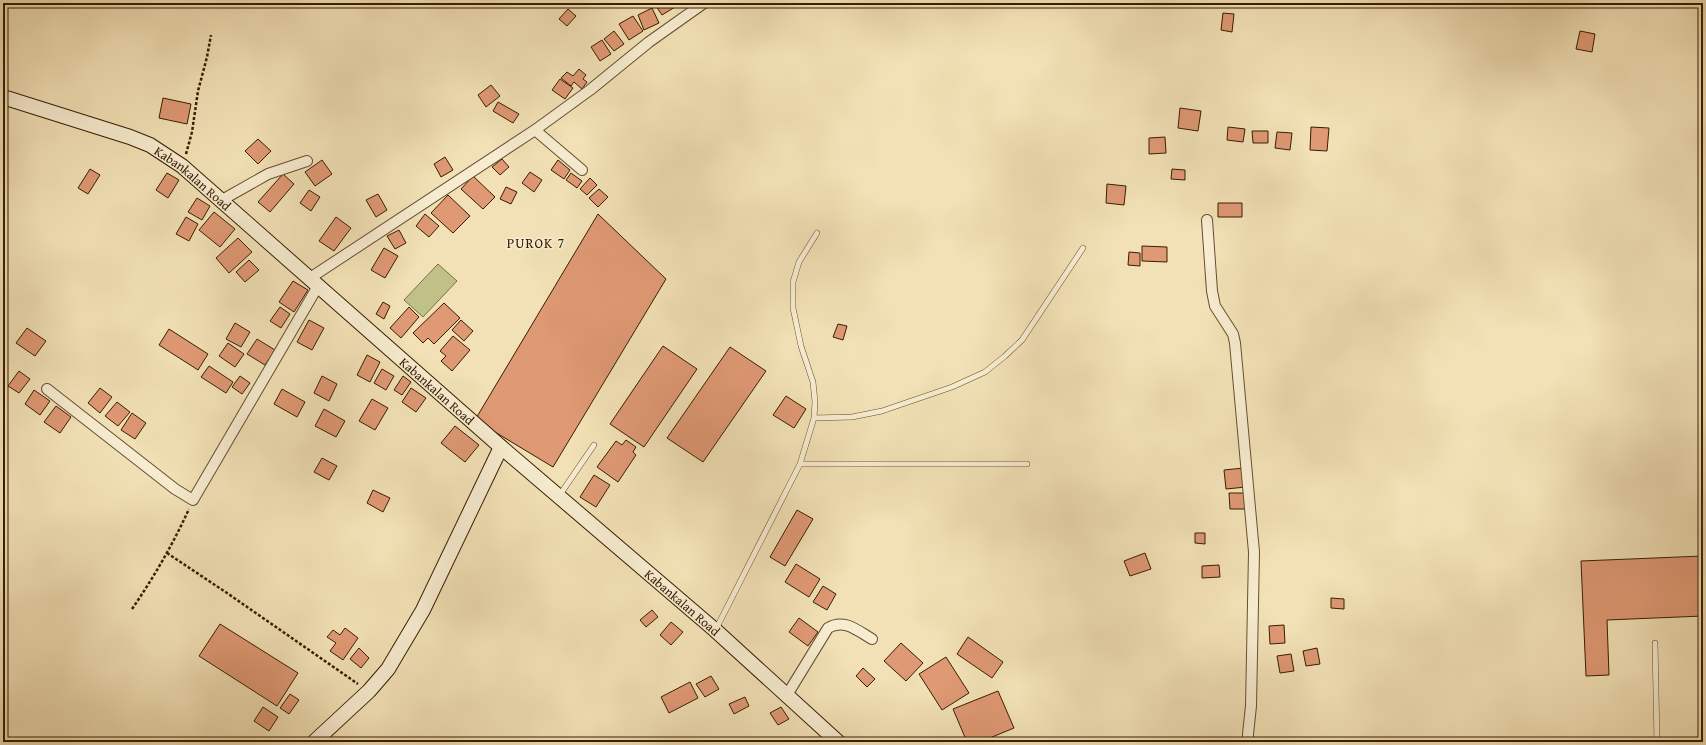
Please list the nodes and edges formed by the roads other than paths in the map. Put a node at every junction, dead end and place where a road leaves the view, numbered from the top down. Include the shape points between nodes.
1 (704, 3) edge
2 (3, 97) edge
3 (535, 130) junction
4 (307, 161) dead end
5 (582, 170) dead end
6 (222, 200) junction
7 (1207, 220) dead end
8 (817, 233) dead end
9 (1083, 248) dead end
10 (314, 282) junction
11 (47, 389) dead end
12 (814, 418) junction
13 (594, 445) dead end
14 (500, 447) junction
15 (800, 464) junction
16 (1027, 464) dead end
17 (559, 496) junction
18 (715, 630) junction
19 (872, 639) dead end
20 (1655, 643) dead end
21 (787, 696) junction
22 (314, 742) edge
23 (838, 742) edge
24 (1248, 742) edge
25 (1657, 742) edge

1 - 3 street
2 - 6 street, Kabankalan Road via 150,145 182,166
3 - 5 street
3 - 10 street
4 - 6 street via 268,174
6 - 10 street, Kabankalan Road
7 - 24 street via 1215,306 1233,334 1254,552
8 - 12 lane via 799,262 793,282 794,308 801,346 813,382
9 - 12 lane via 1022,340 985,372 952,387 882,411 852,417
10 - 11 street via 194,500 175,489
10 - 14 street, Kabankalan Road
12 - 15 lane
13 - 17 lane
14 - 17 street, Kabankalan Road
14 - 22 street via 423,610 388,669 369,691
15 - 16 lane
15 - 18 lane
17 - 18 street, Kabankalan Road
18 - 21 street, Kabankalan Road
19 - 21 street via 851,626 841,624 828,628
20 - 25 lane
21 - 23 street, Kabankalan Road

